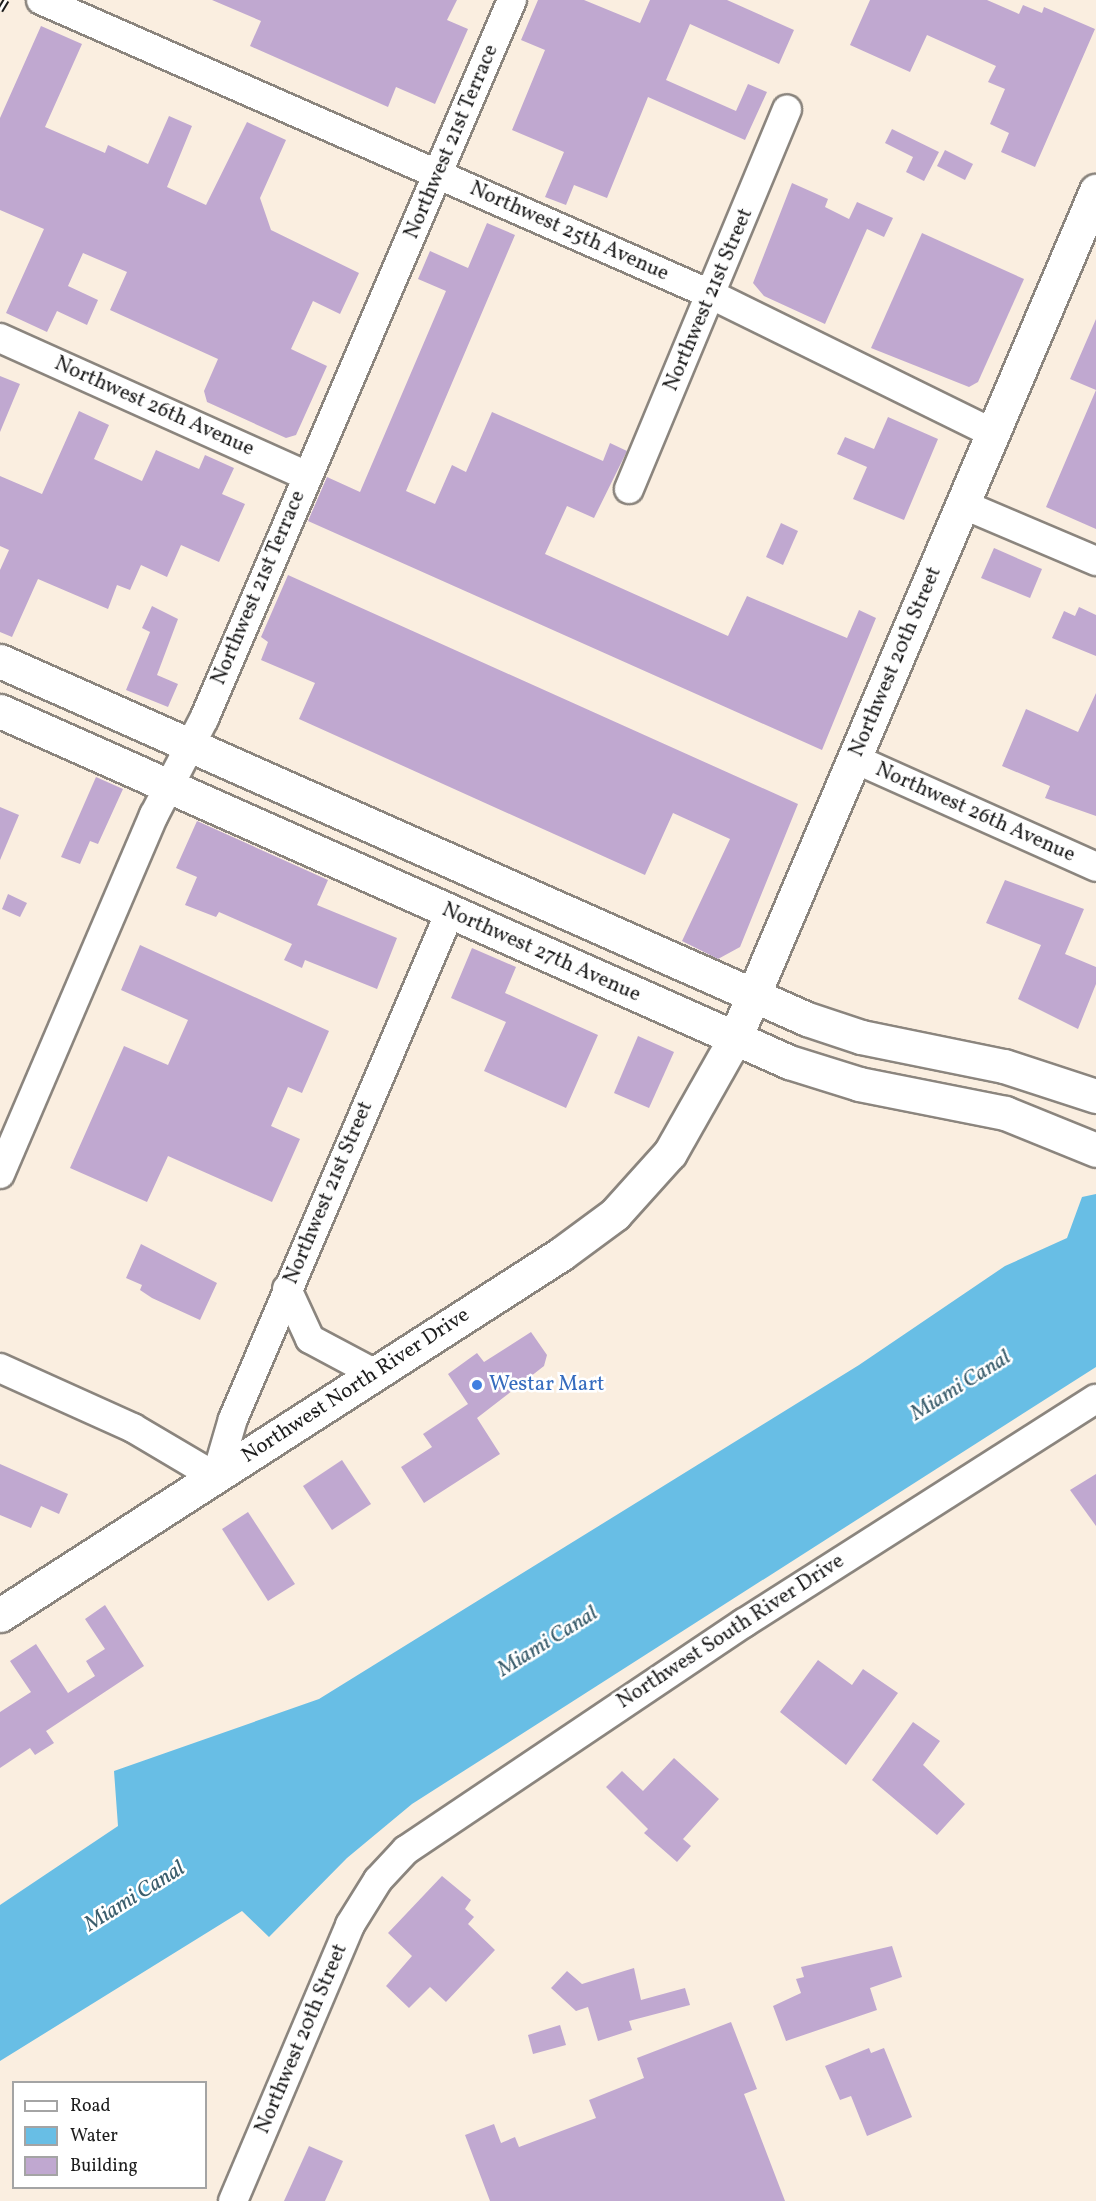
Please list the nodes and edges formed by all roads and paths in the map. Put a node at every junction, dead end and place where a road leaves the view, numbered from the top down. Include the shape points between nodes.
1 (40, 0) edge
2 (512, 0) edge
3 (787, 110) dead end
4 (438, 174) junction
5 (1096, 191) edge
6 (712, 295) junction
7 (0, 338) edge
8 (993, 433) junction
9 (307, 476) junction
10 (629, 489) dead end
11 (962, 504) junction
12 (1096, 561) edge
13 (0, 661) edge
14 (0, 711) edge
15 (190, 746) junction
16 (855, 759) junction
17 (168, 786) junction
18 (1096, 867) edge
19 (450, 912) junction
20 (754, 996) junction
21 (735, 1038) junction
22 (1096, 1096) edge
23 (687, 1129) joint
24 (1085, 1146) edge
25 (0, 1174) edge
26 (287, 1289) junction
27 (0, 1368) edge
28 (374, 1373) junction
29 (1096, 1399) edge
30 (216, 1477) junction
31 (0, 1615) edge
32 (378, 1880) joint
33 (233, 2201) edge

1 - 4 street, Northwest 25th Avenue
2 - 4 street, Northwest 21st Terrace
3 - 6 street, Northwest 21st Street
4 - 6 street, Northwest 25th Avenue
4 - 9 street, Northwest 21st Terrace
5 - 8 main road, Northwest 20th Street
6 - 8 street, Northwest 25th Avenue
6 - 10 street, Northwest 21st Street
7 - 9 street, Northwest 26th Avenue
8 - 11 main road, Northwest 20th Street
9 - 15 street, Northwest 21st Terrace
11 - 12 street
11 - 16 main road, Northwest 20th Street
13 - 15 main road
14 - 17 main road, Northwest 27th Avenue
15 - 17 street, Northwest 21st Terrace
15 - 20 main road
16 - 18 street, Northwest 26th Avenue
16 - 20 main road, Northwest 20th Street
17 - 19 main road, Northwest 27th Avenue
17 - 25 street, Northwest 21st Terrace
19 - 21 main road, Northwest 27th Avenue
19 - 26 street, Northwest 21st Street
20 - 21 main road, Northwest 20th Street
20 - 22 main road via 851,1034 1004,1066
21 - 23 main road, Northwest 20th Street
21 - 24 main road, Northwest 27th Avenue via 834,1077 1005,1113
23 - 28 main road, Northwest North River Drive via 615,1214
26 - 28 street via 310,1339
26 - 30 street, Northwest 21st Street via 233,1419
27 - 30 street via 133,1428
28 - 30 main road, Northwest North River Drive
29 - 32 street, Northwest South River Drive via 445,1820
30 - 31 main road, Northwest North River Drive
32 - 33 street, Northwest 20th Street via 350,1925

